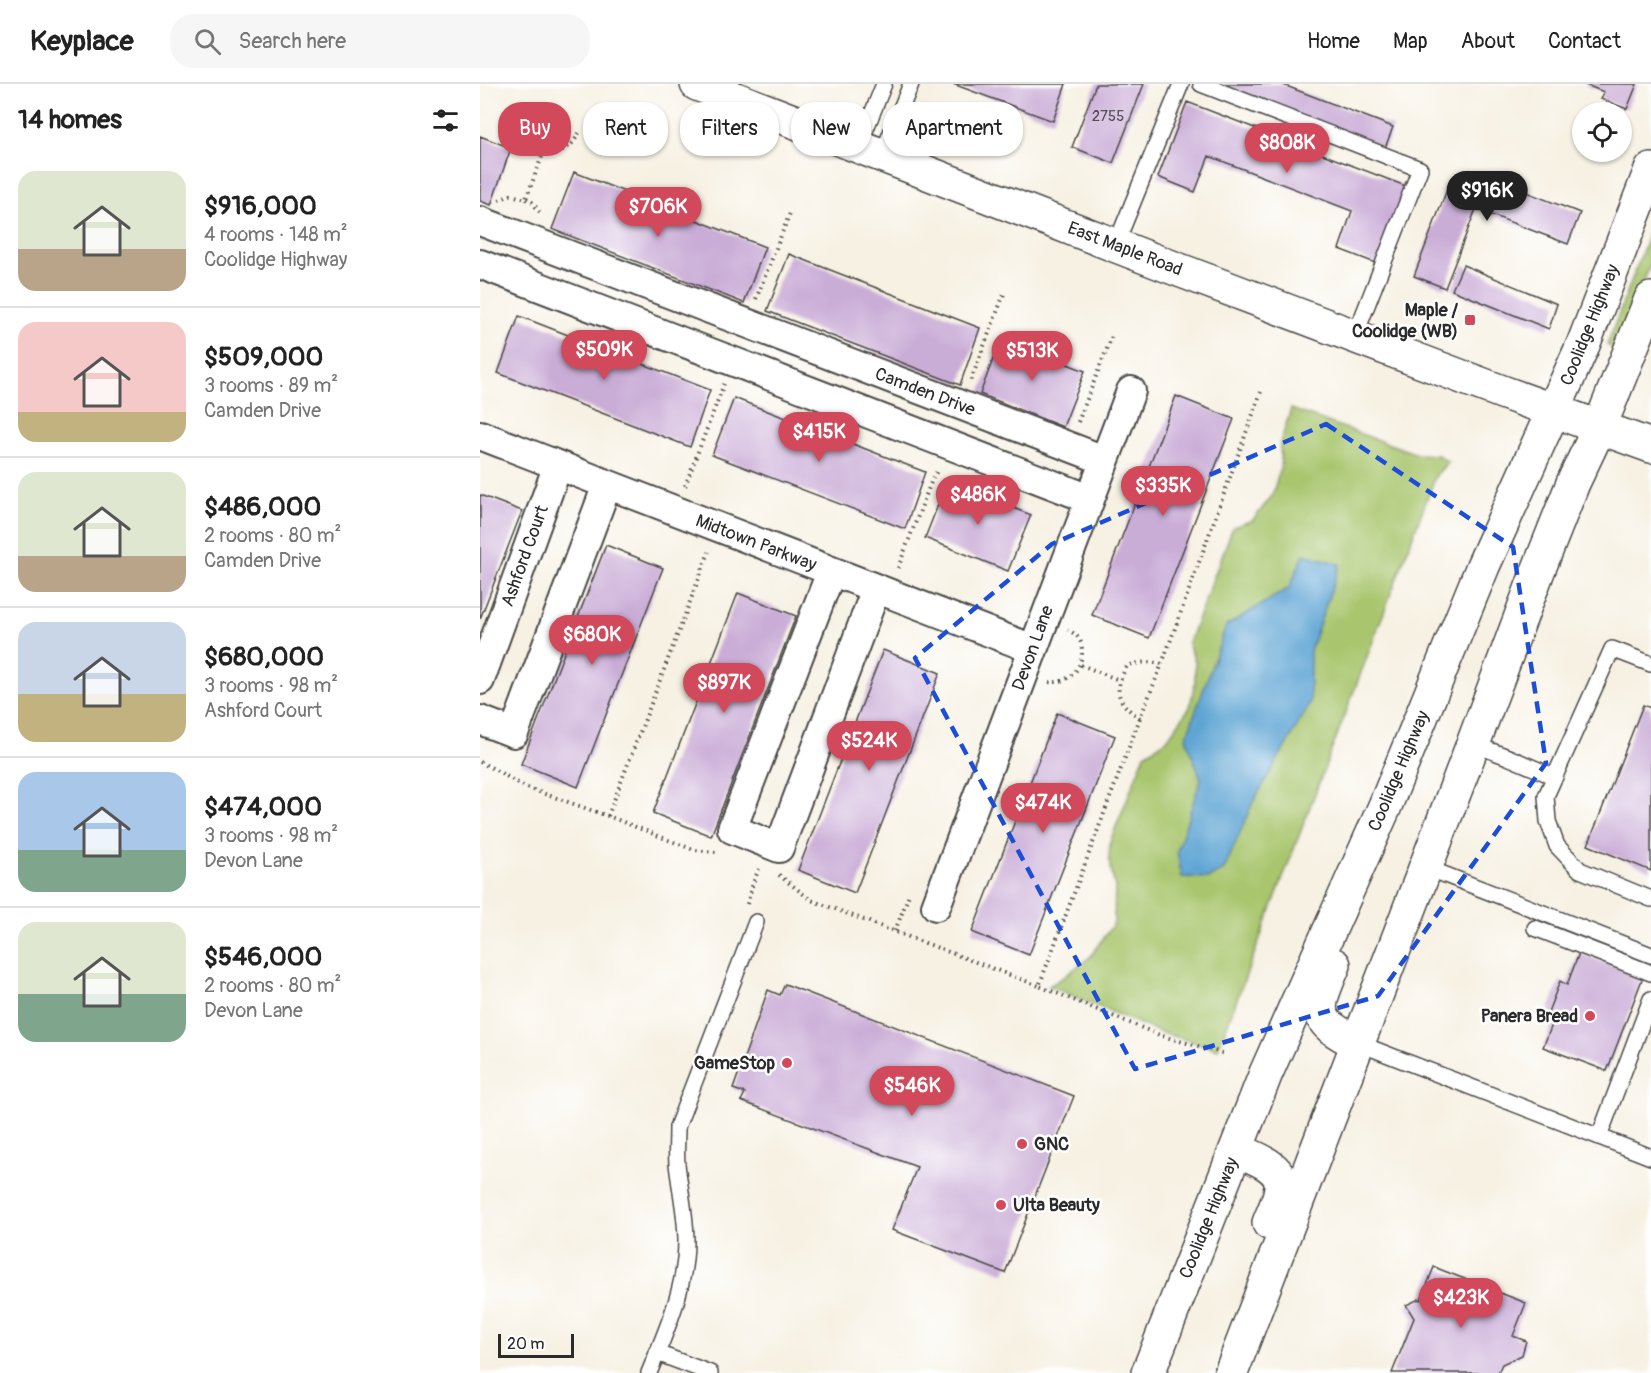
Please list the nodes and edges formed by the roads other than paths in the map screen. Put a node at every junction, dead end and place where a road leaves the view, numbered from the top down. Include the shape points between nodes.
1 (697, 84) edge
2 (884, 84) edge
3 (911, 84) edge
4 (1181, 84) edge
5 (1201, 84) edge
6 (791, 120) edge
7 (871, 146) edge
8 (871, 149) edge
9 (871, 151) edge
10 (1651, 170) edge
11 (494, 217) edge
12 (1116, 244) junction
13 (483, 274) edge
14 (1651, 299) edge
15 (750, 313) junction
16 (1355, 336) junction
17 (729, 370) junction
18 (1131, 391) dead end
19 (1554, 411) junction
20 (1600, 426) junction
21 (480, 435) edge
22 (1651, 446) edge
23 (1104, 460) junction
24 (558, 465) junction
25 (607, 485) junction
26 (1090, 499) junction
27 (831, 572) junction
28 (876, 589) junction
29 (1033, 649) junction
30 (1651, 664) edge
31 (480, 680) edge
32 (480, 720) edge
33 (1473, 744) junction
34 (1555, 777) junction
35 (1385, 806) junction
36 (1425, 867) junction
37 (1651, 899) edge
38 (936, 906) dead end
39 (756, 922) dead end
40 (1535, 928) dead end
41 (1651, 956) edge
42 (1651, 973) edge
43 (1651, 999) edge
44 (1358, 1043) junction
45 (1599, 1137) junction
46 (1236, 1150) junction
47 (1651, 1157) edge
48 (657, 1353) junction
49 (649, 1373) edge
50 (710, 1373) edge
51 (1148, 1373) edge
52 (1231, 1373) edge

1 - 6 main road, East Maple Road
2 - 7 lane
3 - 8 lane
4 - 12 lane
5 - 16 lane via 1420,169
9 - 12 main road, East Maple Road
10 - 19 main road, Coolidge Highway
11 - 13 street
11 - 15 street, Camden Drive
12 - 16 main road, East Maple Road
13 - 17 street
14 - 20 main road
15 - 17 street
15 - 23 street, Camden Drive
16 - 19 main road, East Maple Road
17 - 26 street
18 - 23 street, Devon Lane
19 - 20 main road, East Maple Road
19 - 35 main road, Coolidge Highway via 1483,566
20 - 22 main road, East Maple Road
20 - 33 main road via 1573,483
21 - 24 street, Midtown Parkway
23 - 26 street, Devon Lane
24 - 25 street, Midtown Parkway
24 - 31 street, Ashford Court
25 - 27 street, Midtown Parkway
25 - 32 street via 514,733
26 - 29 street, Devon Lane
27 - 28 street, Midtown Parkway
27 - 28 street via 732,829 780,848
28 - 29 street, Midtown Parkway
29 - 38 street, Devon Lane
30 - 34 lane via 1612,649
33 - 34 lane
33 - 36 main road
34 - 37 lane via 1546,796 1548,821 1557,846 1580,870
35 - 44 main road via 1385,839 1320,999 1320,1012 1328,1025
35 - 46 main road, Coolidge Highway via 1266,1073
36 - 41 lane
36 - 44 main road
39 - 48 lane via 677,1127 686,1256 677,1301
40 - 42 lane
43 - 45 lane
44 - 45 lane
44 - 52 main road
45 - 47 lane
46 - 51 main road, Coolidge Highway
46 - 52 main road via 1260,1159 1282,1184 1222,1347
48 - 49 lane
48 - 50 lane

